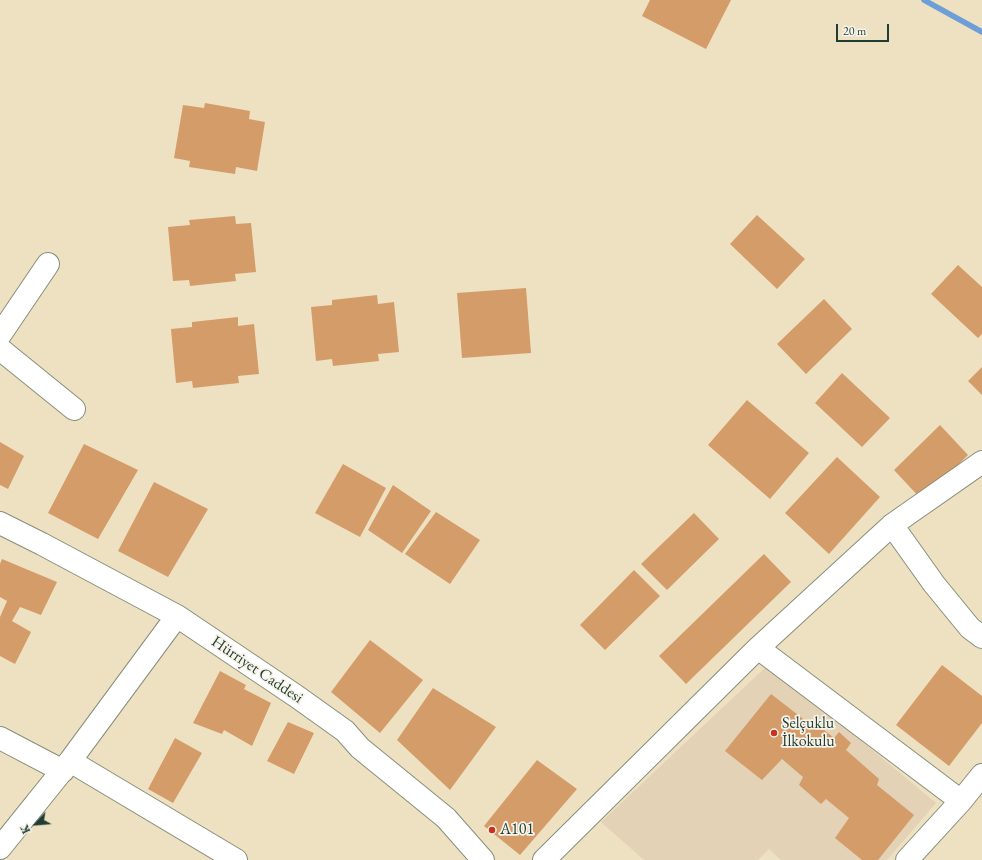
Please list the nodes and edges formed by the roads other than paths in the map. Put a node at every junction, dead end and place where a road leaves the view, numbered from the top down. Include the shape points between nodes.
1 (48, 264) dead end
2 (0, 335) edge
3 (0, 349) edge
4 (74, 409) dead end
5 (982, 462) edge
6 (0, 523) edge
7 (892, 525) junction
8 (178, 616) junction
9 (982, 637) edge
10 (758, 648) junction
11 (0, 738) edge
12 (66, 766) junction
13 (982, 775) edge
14 (961, 801) junction
15 (0, 848) edge
16 (236, 860) edge
17 (483, 860) edge
18 (544, 860) edge
19 (907, 860) edge

1 - 2 street
3 - 4 street
5 - 7 street
6 - 8 street, Hürriyet Caddesi
7 - 9 street via 934,584 970,628
7 - 10 street
8 - 12 street
8 - 17 street, Hürriyet Caddesi via 345,730 360,748 446,818
10 - 14 street
10 - 18 street
11 - 12 street
12 - 15 street
12 - 16 street
13 - 14 street
14 - 19 street

